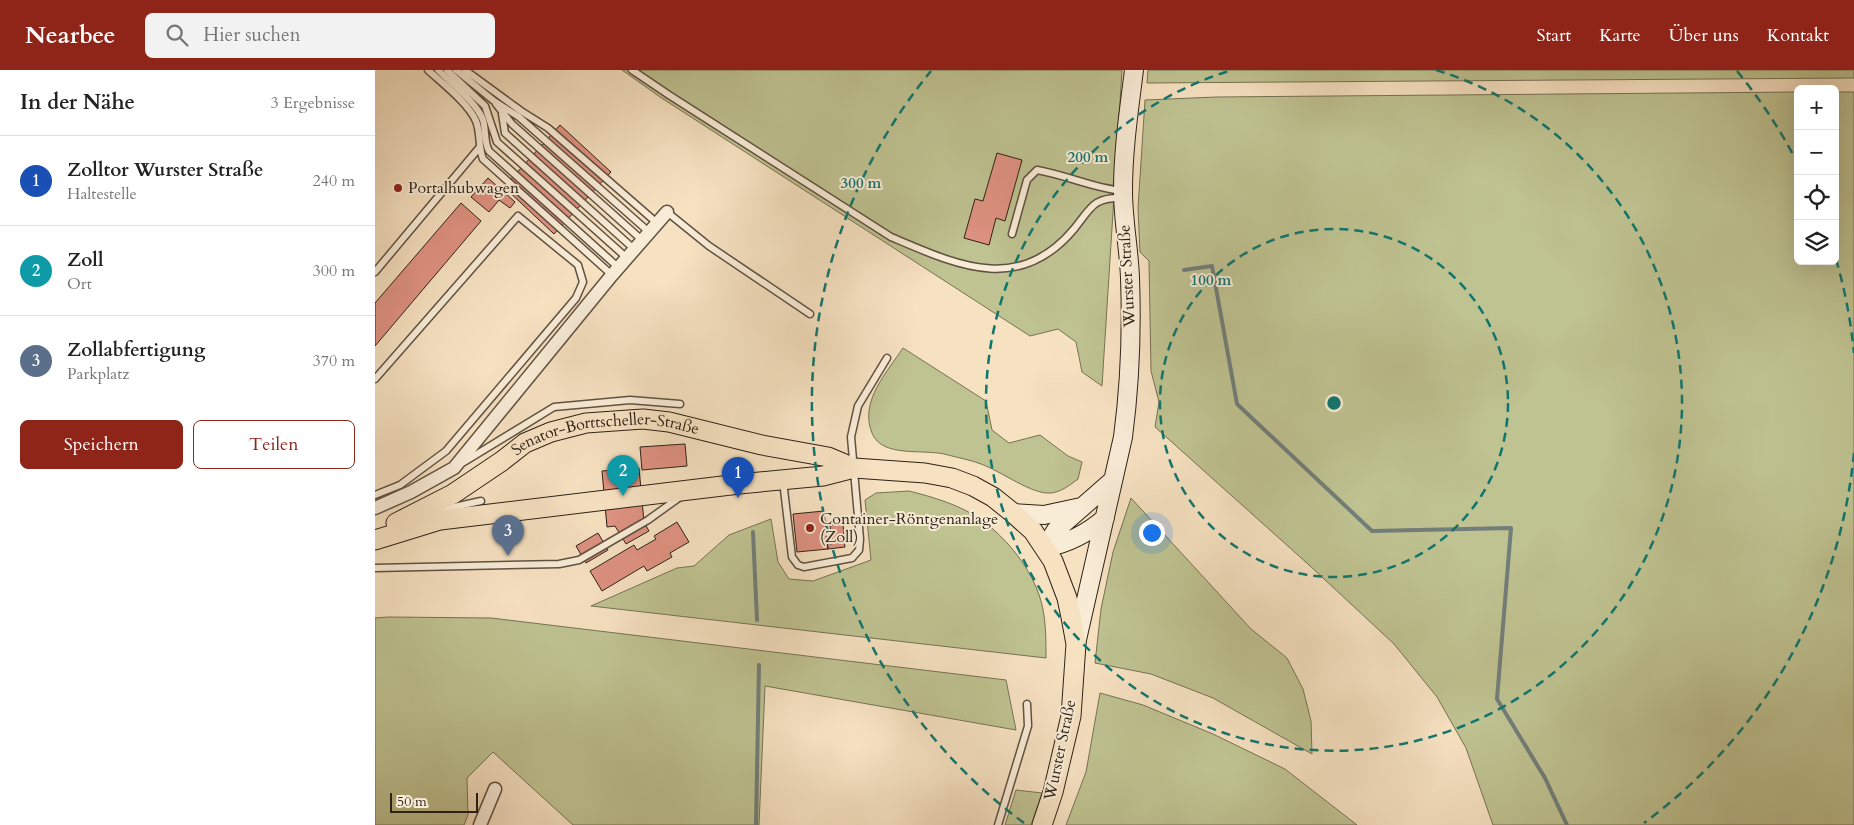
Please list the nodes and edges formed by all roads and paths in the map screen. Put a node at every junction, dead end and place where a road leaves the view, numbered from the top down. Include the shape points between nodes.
1 (428, 70) edge
2 (438, 70) edge
3 (447, 70) edge
4 (456, 70) edge
5 (465, 70) edge
6 (632, 70) edge
7 (1134, 71) edge
8 (494, 101) junction
9 (502, 114) junction
10 (479, 148) junction
11 (1123, 194) junction
12 (667, 212) joint
13 (1012, 234) dead end
14 (634, 249) junction
15 (375, 272) edge
16 (810, 314) dead end
17 (887, 358) dead end
18 (375, 380) edge
19 (680, 404) dead end
20 (454, 468) junction
21 (854, 468) junction
22 (783, 479) junction
23 (1112, 481) junction
24 (691, 490) junction
25 (375, 495) edge
26 (481, 501) dead end
27 (1081, 507) junction
28 (375, 508) edge
29 (1013, 513) junction
30 (411, 516) junction
31 (1105, 518) junction
32 (375, 532) edge
33 (375, 540) edge
34 (1045, 548) junction
35 (375, 568) edge
36 (1076, 644) junction
37 (1027, 704) dead end
38 (495, 789) dead end
39 (480, 825) edge
40 (998, 825) edge
41 (1042, 825) edge

1 - 10 lane via 471,112 477,124
2 - 14 lane via 478,111 489,151
3 - 14 lane via 485,106 497,142
4 - 8 lane
5 - 14 lane via 548,128
6 - 11 lane via 891,238 975,268 996,270 1039,259 1059,245 1097,202
7 - 11 main road, Wurster Straße via 1125,139
8 - 9 lane
8 - 14 lane via 519,118
9 - 14 lane
9 - 14 lane via 505,133
10 - 14 lane via 483,159
10 - 15 lane
11 - 13 lane via 1037,170 1027,180
11 - 23 main road, Wurster Straße via 1130,276 1130,375 1123,437
12 - 14 street
12 - 16 lane via 709,246
14 - 20 street
17 - 21 lane via 858,406 851,437
18 - 25 lane via 518,216 578,265 583,282 576,298 446,452 400,485
19 - 20 lane via 630,400 554,407
20 - 28 street
21 - 22 main road, Senator-Borttscheller-Straße via 823,476
21 - 22 lane via 859,550 852,558 804,567 792,557
21 - 29 main road, Senator-Borttscheller-Straße via 952,478 993,497
21 - 30 main road, Senator-Borttscheller-Straße via 828,457 669,422 613,420 560,430 525,444 453,494
22 - 24 main road, Senator-Borttscheller-Straße
23 - 27 main road
23 - 31 main road, Wurster Straße
24 - 33 main road, Senator-Borttscheller-Straße via 441,520
24 - 35 lane via 648,520 579,560 559,564
26 - 30 lane
27 - 29 main road via 1044,515
27 - 34 main road via 1056,530
29 - 34 main road, Senator-Borttscheller-Straße via 1033,531
30 - 32 main road, Senator-Borttscheller-Straße
31 - 34 main road via 1078,538
31 - 36 main road, Wurster Straße
34 - 36 main road, Wurster Straße via 1067,598
36 - 41 main road, Wurster Straße via 1071,716
37 - 40 lane via 1028,726
38 - 39 street

